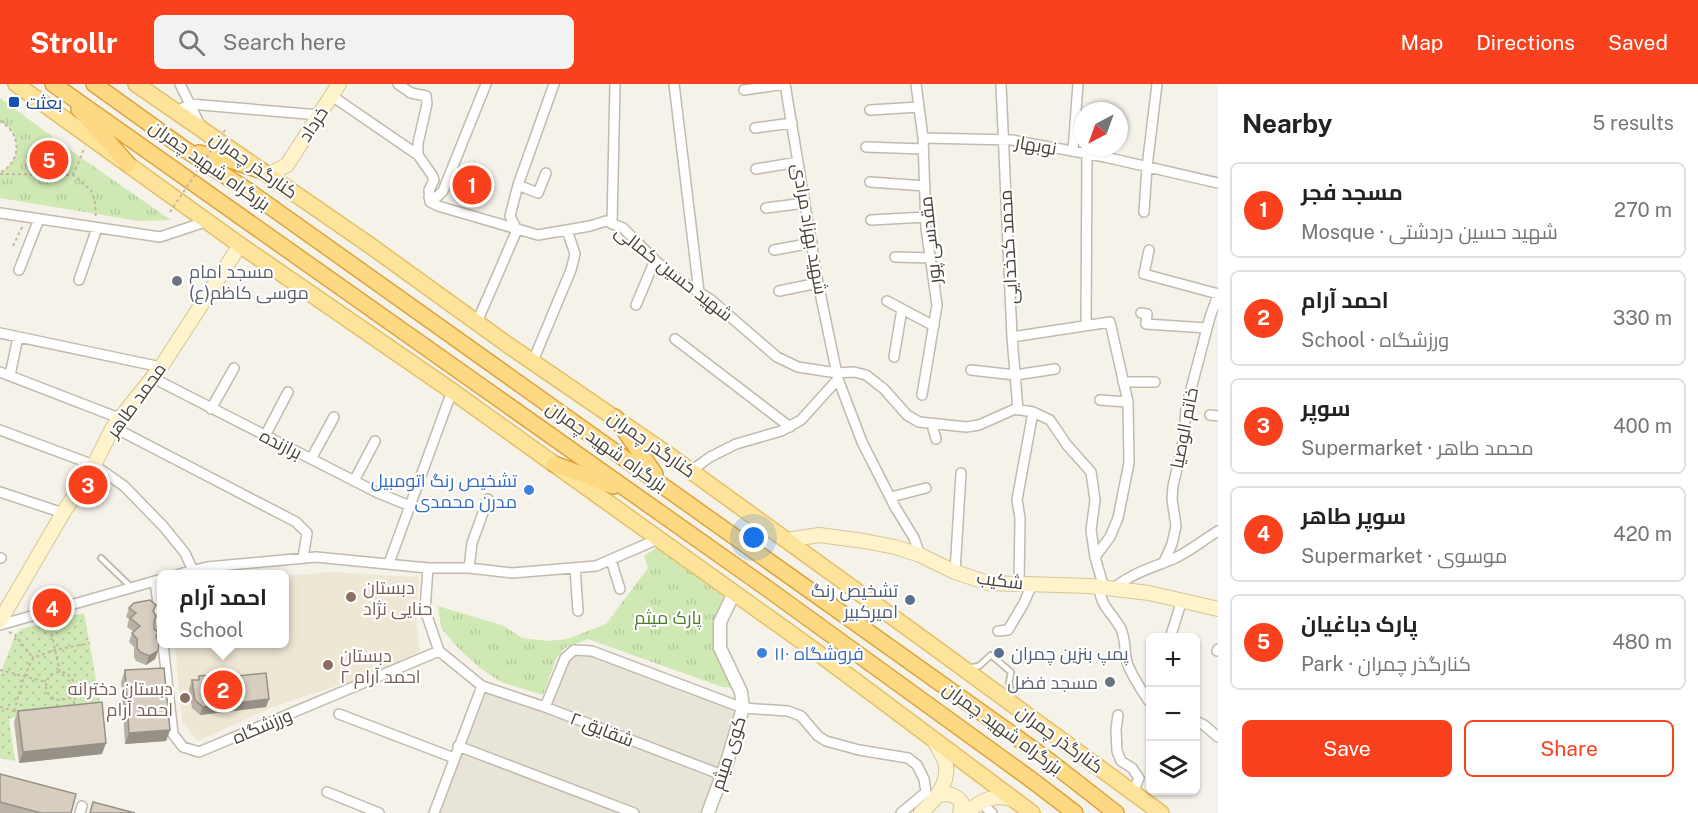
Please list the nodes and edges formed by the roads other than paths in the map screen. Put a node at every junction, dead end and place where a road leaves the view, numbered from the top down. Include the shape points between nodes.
1 (16, 84) edge
2 (94, 84) edge
3 (136, 84) edge
4 (180, 84) edge
5 (398, 84) edge
6 (486, 84) edge
7 (554, 84) edge
8 (615, 84) edge
9 (674, 84) edge
10 (785, 84) edge
11 (916, 84) edge
12 (1000, 84) edge
13 (1078, 84) edge
14 (1157, 84) edge
15 (57, 87) edge
16 (335, 90) edge
17 (744, 90) dead end
18 (190, 104) junction
19 (919, 107) junction
20 (870, 110) dead end
21 (176, 112) junction
22 (319, 115) junction
23 (792, 123) junction
24 (755, 128) dead end
25 (201, 129) junction
26 (923, 138) junction
27 (1004, 140) junction
28 (866, 147) dead end
29 (923, 149) junction
30 (186, 150) junction
31 (1073, 151) joint
32 (418, 155) junction
33 (1088, 156) edge
34 (1097, 156) edge
35 (798, 162) junction
36 (128, 164) junction
37 (287, 165) junction
38 (1147, 167) junction
39 (756, 169) dead end
40 (265, 173) junction
41 (546, 173) dead end
42 (870, 182) dead end
43 (1218, 183) edge
44 (518, 185) junction
45 (925, 186) junction
46 (294, 193) junction
47 (429, 197) junction
48 (805, 203) junction
49 (766, 208) dead end
50 (1144, 212) dead end
51 (0, 213) edge
52 (926, 217) junction
53 (39, 219) junction
54 (871, 220) dead end
55 (208, 221) junction
56 (612, 224) junction
57 (97, 228) junction
58 (517, 230) junction
59 (567, 230) junction
60 (812, 243) junction
61 (240, 245) junction
62 (774, 250) dead end
63 (1149, 250) dead end
64 (895, 257) dead end
65 (931, 258) junction
66 (655, 260) junction
67 (19, 270) dead end
68 (79, 280) dead end
69 (818, 283) junction
70 (779, 291) dead end
71 (699, 292) junction
72 (1218, 294) edge
73 (887, 301) dead end
74 (636, 305) dead end
75 (902, 309) junction
76 (1141, 313) dead end
77 (477, 322) junction
78 (1086, 325) junction
79 (933, 326) junction
80 (1207, 328) junction
81 (0, 333) edge
82 (18, 337) junction
83 (1012, 337) junction
84 (675, 339) dead end
85 (894, 357) dead end
86 (533, 362) junction
87 (234, 368) dead end
88 (1055, 369) dead end
89 (971, 370) dead end
90 (0, 372) edge
91 (157, 373) junction
92 (10, 375) junction
93 (1015, 375) junction
94 (838, 376) junction
95 (1123, 382) junction
96 (1155, 382) dead end
97 (452, 391) junction
98 (288, 392) dead end
99 (922, 395) dead end
100 (1100, 400) dead end
101 (1128, 402) junction
102 (212, 409) junction
103 (1017, 409) junction
104 (1033, 412) junction
105 (334, 417) dead end
106 (615, 417) junction
107 (116, 423) junction
108 (932, 425) junction
109 (789, 426) junction
110 (0, 430) edge
111 (264, 436) junction
112 (936, 439) dead end
113 (375, 441) dead end
114 (311, 459) junction
115 (554, 464) junction
116 (94, 465) junction
117 (691, 471) junction
118 (961, 473) dead end
119 (354, 481) junction
120 (662, 484) junction
121 (926, 488) dead end
122 (0, 492) edge
123 (632, 493) junction
124 (891, 497) junction
125 (488, 499) dead end
126 (410, 506) junction
127 (63, 513) junction
128 (1218, 531) edge
129 (658, 538) junction
130 (787, 540) junction
131 (920, 555) junction
132 (1095, 557) junction
133 (100, 558) dead end
134 (303, 558) junction
135 (611, 560) junction
136 (1164, 562) junction
137 (389, 563) junction
138 (428, 568) junction
139 (470, 568) junction
140 (575, 568) junction
141 (193, 570) edge
142 (196, 570) edge
143 (955, 572) junction
144 (157, 580) edge
145 (1025, 584) junction
146 (131, 587) junction
147 (1105, 588) junction
148 (620, 589) dead end
149 (734, 592) junction
150 (1182, 600) junction
151 (1218, 609) edge
152 (578, 611) dead end
153 (0, 623) edge
154 (998, 631) dead end
155 (1172, 633) edge
156 (163, 648) edge
157 (439, 651) junction
158 (964, 669) junction
159 (482, 686) junction
160 (1146, 696) edge
161 (545, 707) junction
162 (743, 708) junction
163 (1019, 709) junction
164 (339, 714) dead end
165 (1118, 715) dead end
166 (1200, 723) edge
167 (1218, 737) edge
168 (933, 739) junction
169 (458, 746) junction
170 (454, 758) junction
171 (722, 775) junction
172 (327, 792) dead end
173 (1133, 792) junction
174 (931, 794) junction
175 (1014, 800) junction
176 (981, 803) junction
177 (434, 811) edge
178 (379, 813) edge
179 (445, 813) edge
180 (634, 813) edge
181 (708, 813) edge
182 (901, 813) edge
183 (921, 813) edge
184 (960, 813) edge
185 (966, 813) edge
186 (992, 813) edge
187 (1032, 813) edge
188 (1074, 813) edge
189 (1116, 813) edge
190 (1161, 813) edge

1 - 36 main road
2 - 30 highway, بزرگراه شهید چمران
3 - 21 main road, کنارگذر چمران
4 - 18 street
5 - 32 street via 411,93 426,96 428,104
6 - 47 street via 443,191 437,197
7 - 44 street
8 - 56 street
9 - 71 street
10 - 17 street
10 - 23 street, شهید بهزاد مرادی
11 - 19 street, مقدسی پور
12 - 27 street, محمد کدخدایی
13 - 31 street
14 - 38 street
15 - 36 highway
15 - 123 highway, بزرگراه شهید چمران
16 - 22 main road, خرداد
16 - 32 street
18 - 21 street
18 - 22 street
18 - 25 street
19 - 20 street
19 - 26 street, مقدسی پور
21 - 25 main road, کنارگذر چمران
22 - 37 main road, خرداد
23 - 24 street
23 - 35 street, شهید بهزاد مرادی
25 - 40 main road, کنارگذر چمران
26 - 27 street, نوبهار
26 - 29 street, مقدسی پور
27 - 31 street, نوبهار
27 - 83 street, محمد کدخدایی
28 - 29 street
29 - 45 street, مقدسی پور
30 - 40 highway
30 - 120 highway, بزرگراه شهید چمران
32 - 47 street via 434,180
33 - 78 street
34 - 38 street, نوبهار
35 - 39 street
35 - 48 street, شهید بهزاد مرادی
36 - 55 main road
37 - 40 main road
37 - 46 main road
38 - 43 street, نوبهار
38 - 50 street
40 - 46 main road, کنارگذر چمران
41 - 44 street via 538,194
42 - 45 street
44 - 58 street via 510,216
45 - 52 street, مقدسی پور
46 - 77 main road, کنارگذر چمران
47 - 58 street, شهید حسین کمالی via 438,207
48 - 49 street
48 - 60 street, شهید بهزاد مرادی
51 - 53 street
52 - 54 street
52 - 65 street, مقدسی پور
53 - 57 street
53 - 67 street
55 - 57 street via 160,237
55 - 61 main road
56 - 59 street, شهید حسین کمالی via 606,221
56 - 66 street, شهید حسین کمالی via 622,228
57 - 68 street
58 - 59 street, شهید حسین کمالی via 538,235
58 - 77 street
59 - 86 street via 576,254
60 - 62 street
60 - 69 street, شهید بهزاد مرادی
61 - 91 main road, محمد طاهر
61 - 97 main road
63 - 72 street via 1144,274
64 - 65 street
65 - 79 street, مقدسی پور via 937,305
66 - 71 street, شهید حسین کمالی
66 - 74 street
69 - 70 street
69 - 94 street, شهید بهزاد مرادی
71 - 94 street, شهید حسین کمالی via 777,357 798,367
72 - 80 street, خاتم الوصیا
73 - 75 street
75 - 79 street
75 - 85 street
76 - 80 street via 1147,314 1146,324
77 - 86 main road, کنارگذر چمران
78 - 83 street
78 - 95 street via 1110,322
79 - 99 street, مقدسی پور
80 - 136 street, خاتم الوصیا via 1186,408 1172,493 1176,526
81 - 82 street, برازنده
82 - 91 street, برازنده
82 - 92 street
83 - 93 street, محمد کدخدایی
84 - 109 street
86 - 106 main road, کنارگذر چمران
87 - 102 street
88 - 93 street
89 - 93 street
90 - 92 street
91 - 102 street, برازنده
91 - 107 main road, محمد طاهر
92 - 107 street
93 - 103 street, محمد کدخدایی
94 - 108 street, شهید حسین کمالی via 854,372 866,375 907,415
94 - 109 street via 801,420
94 - 124 street, شهید بهزاد مرادی via 862,442
95 - 96 street
95 - 101 street
97 - 115 main road
97 - 126 street
98 - 111 street
100 - 101 street
101 - 132 street via 1129,463 1118,518
102 - 111 street, برازنده
103 - 104 street
103 - 108 street via 979,425
104 - 132 street via 1050,420 1091,472
104 - 145 street via 1017,500
105 - 114 street
106 - 117 main road, کنارگذر چمران
106 - 120 highway
107 - 116 main road, محمد طاهر
107 - 134 street via 296,522 307,533
108 - 112 street
109 - 117 street via 736,444
110 - 116 street
111 - 114 street, برازنده
113 - 119 street
114 - 119 street, برازنده
115 - 123 highway
115 - 129 main road
116 - 127 main road, محمد طاهر
116 - 141 street via 124,486 163,526 185,552
117 - 130 main road, کنارگذر چمران
118 - 143 street
119 - 126 street, برازنده
120 - 189 highway, بزرگراه شهید چمران via 1044,757
121 - 124 street
122 - 127 street
123 - 188 highway, بزرگراه شهید چمران
124 - 131 street, شهید بهزاد مرادی
125 - 139 street via 472,543
126 - 137 street
127 - 153 main road, محمد طاهر
128 - 136 street via 1190,551
129 - 135 street
129 - 149 main road
130 - 131 main road, شکیب via 819,535
130 - 158 main road, کنارگذر چمران
131 - 143 main road, شکیب
132 - 147 street
133 - 146 lane
134 - 137 street
134 - 142 street
135 - 140 street
135 - 148 street
136 - 147 street
137 - 138 street
138 - 139 street
138 - 157 street via 425,610
139 - 140 street via 512,573
140 - 152 street
143 - 145 main road, شکیب via 988,583
144 - 146 street
145 - 147 main road, شکیب
145 - 154 street via 1024,603 1008,630
146 - 153 street
147 - 150 main road, شکیب
147 - 160 street via 1100,598 1120,629 1127,663
149 - 162 street, کوی میثم via 720,622 720,648 741,692
149 - 168 main road
150 - 151 main road, شکیب
150 - 155 street
156 - 157 street, ورزشگاه via 173,734 183,747 199,752
157 - 159 street
158 - 163 main road, کنارگذر چمران
158 - 163 lane via 979,666 991,655 1011,672 1011,695
159 - 161 street, شقایق ۲
159 - 169 street
161 - 162 street via 565,658 574,650 592,651
161 - 171 street, شقایق ۲
162 - 171 street, کوی میثم
162 - 174 street via 788,711 801,716 826,741 908,758 917,765
163 - 173 main road, کنارگذر چمران
164 - 170 street
165 - 173 street via 1121,761 1139,778
166 - 167 street
168 - 174 main road via 945,762 946,777
168 - 175 main road
169 - 170 street
169 - 180 street
170 - 177 street
171 - 181 street, کوی میثم
172 - 178 street
173 - 190 main road, کنارگذر چمران
174 - 182 street
174 - 183 main road
174 - 184 main road via 955,795 962,803
175 - 176 main road via 1003,796
175 - 187 main road
176 - 185 main road
176 - 186 street
177 - 179 street

